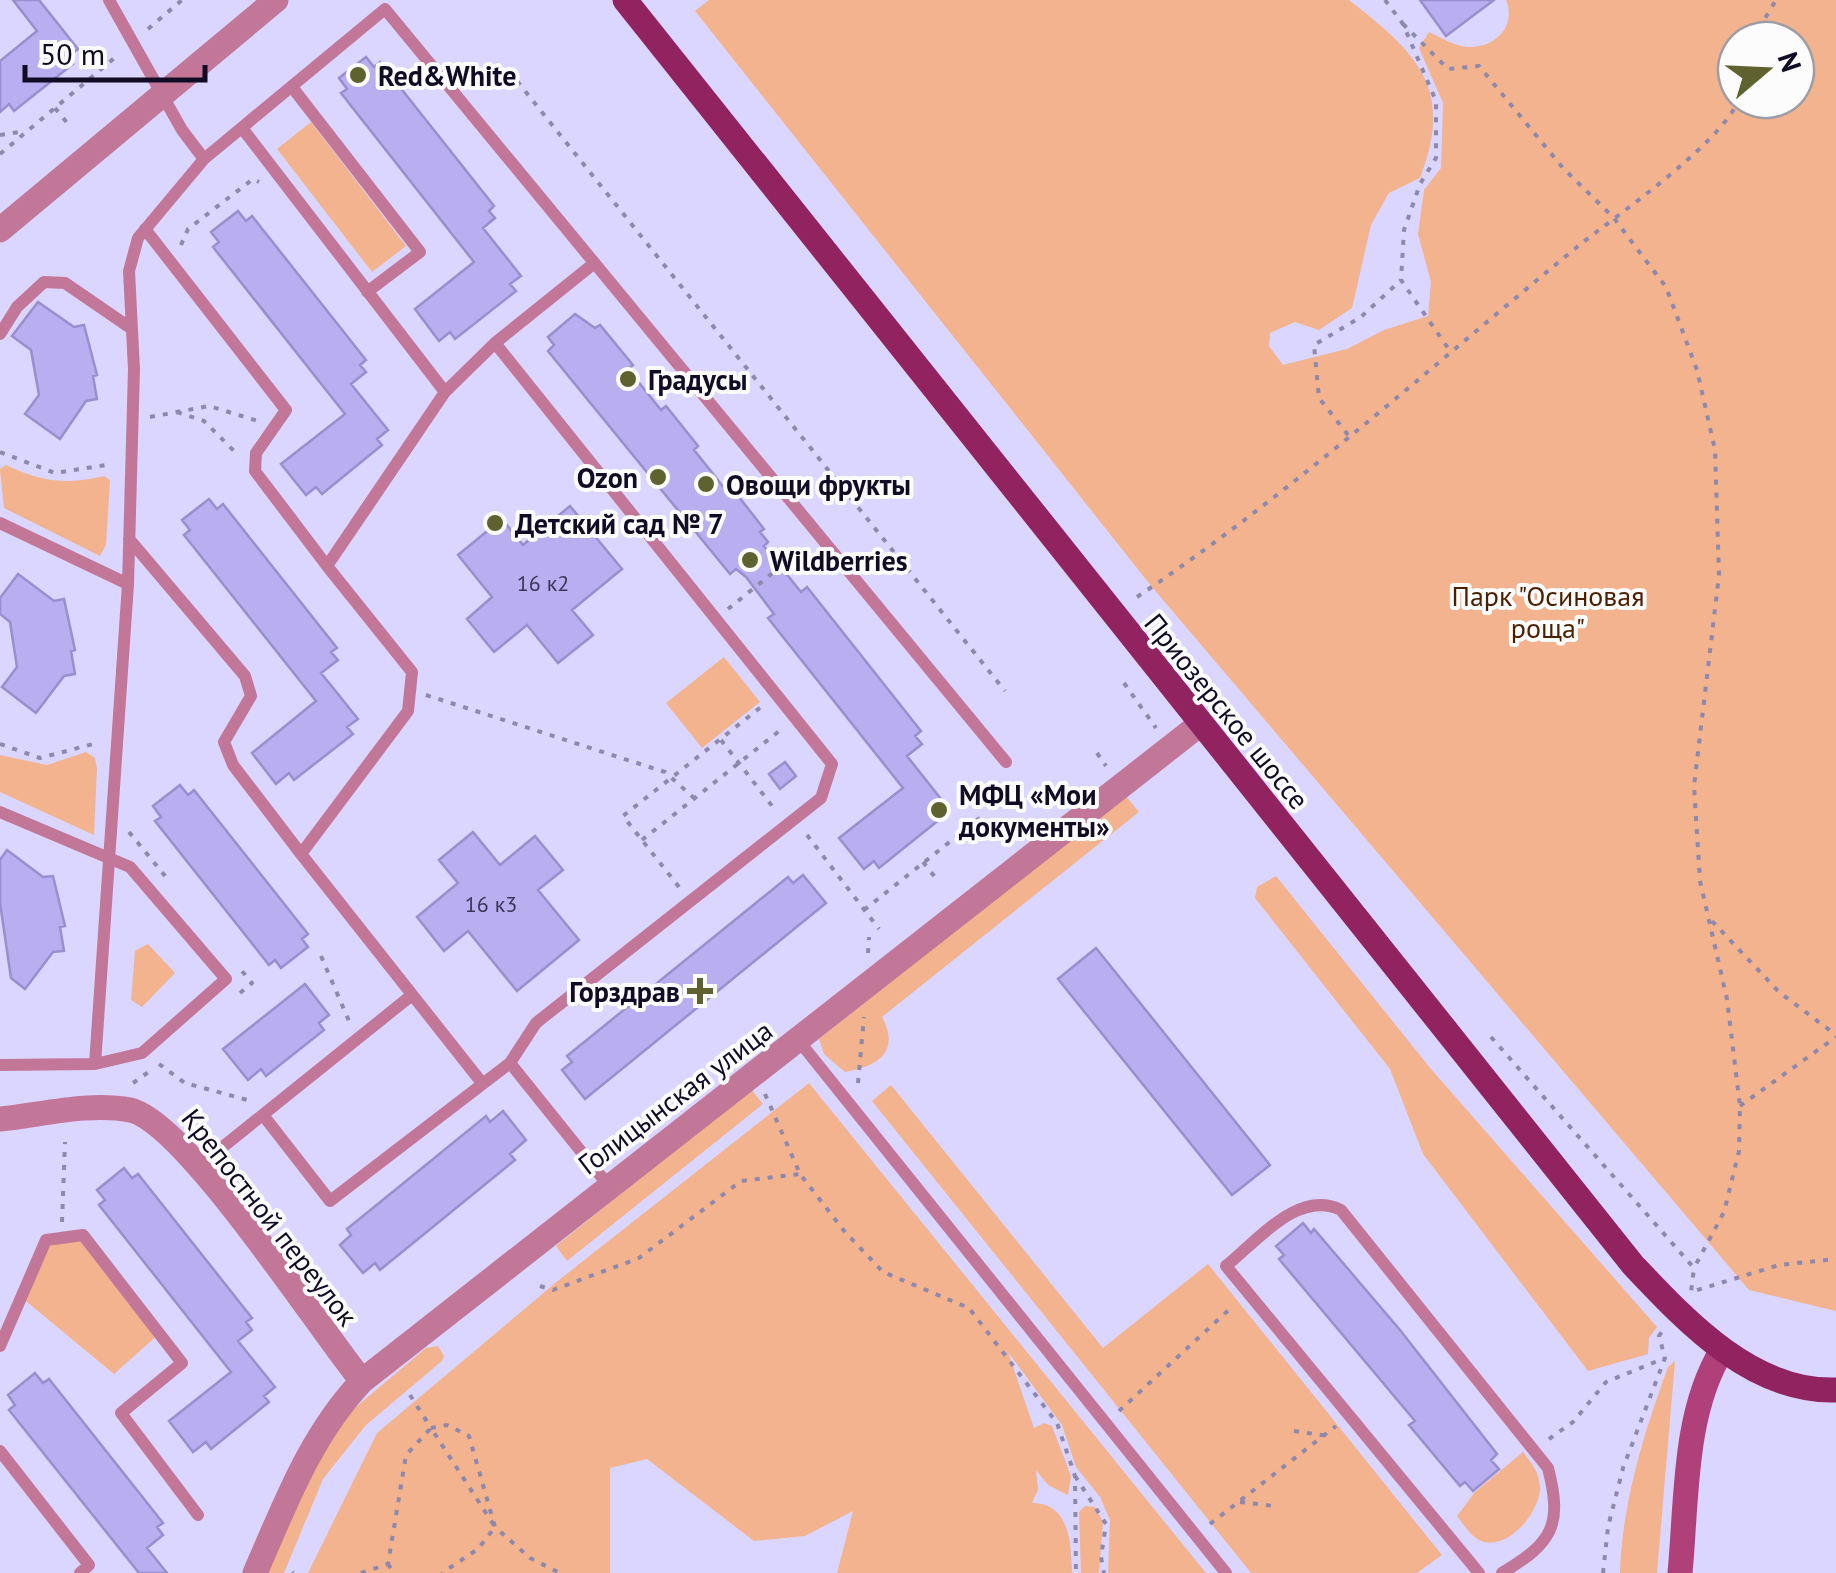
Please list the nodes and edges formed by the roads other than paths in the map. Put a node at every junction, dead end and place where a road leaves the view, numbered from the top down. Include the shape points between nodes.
1 (110, 0) edge
2 (276, 0) edge
3 (625, 0) edge
4 (391, 5) edge
5 (292, 87) junction
6 (164, 94) junction
7 (242, 128) junction
8 (204, 159) junction
9 (144, 229) junction
10 (0, 230) edge
11 (592, 265) junction
12 (368, 292) junction
13 (132, 329) junction
14 (0, 334) edge
15 (495, 343) junction
16 (445, 392) junction
17 (0, 523) edge
18 (129, 540) junction
19 (328, 566) junction
20 (128, 584) junction
21 (1199, 726) junction
22 (1006, 762) dead end
23 (0, 812) edge
24 (300, 854) junction
25 (110, 855) junction
26 (412, 995) junction
27 (798, 1041) junction
28 (94, 1064) junction
29 (510, 1064) junction
30 (0, 1065) edge
31 (482, 1084) junction
32 (261, 1109) junction
33 (0, 1119) edge
34 (199, 1166) junction
35 (608, 1185) junction
36 (0, 1346) edge
37 (1722, 1350) junction
38 (362, 1381) junction
39 (1836, 1390) edge
40 (0, 1451) edge
41 (198, 1515) dead end
42 (80, 1573) edge
43 (255, 1573) edge
44 (1226, 1573) edge
45 (1479, 1573) edge
46 (1502, 1573) edge
47 (1680, 1573) edge

1 - 6 lane
2 - 6 street
3 - 21 main road, Приозерское шоссе
4 - 5 lane
4 - 11 lane
5 - 7 lane
5 - 12 lane via 420,252
6 - 8 lane
6 - 10 street
7 - 8 lane
7 - 12 lane
8 - 9 lane
9 - 13 lane via 129,271
9 - 19 lane via 286,410 256,453 256,471
11 - 15 lane
11 - 22 lane
12 - 16 lane
13 - 14 lane via 65,283 44,282
13 - 18 lane
15 - 16 lane
15 - 29 lane via 832,764 821,798 536,1023
16 - 19 lane
17 - 20 lane
18 - 20 lane
18 - 24 lane via 245,676 251,696 224,742 233,765
19 - 24 lane via 412,672 408,711
20 - 25 lane
21 - 27 street, Голицынская улица
21 - 37 main road, Приозерское шоссе via 1633,1265
23 - 25 lane
24 - 26 lane
25 - 28 lane
25 - 28 lane via 130,867 226,980 142,1053
26 - 31 lane
26 - 32 lane
27 - 35 street, Голицынская улица
27 - 44 lane
28 - 30 lane
29 - 31 lane
29 - 35 lane
31 - 32 lane via 330,1201
32 - 34 lane
33 - 34 street, Крепостной переулок via 132,1110 157,1122
34 - 38 street, Крепостной переулок
35 - 38 street, Голицынская улица
36 - 41 lane via 46,1240 84,1235 182,1362 121,1413
37 - 39 main road, Приозерское шоссе via 1789,1382
37 - 47 main road via 1698,1407
38 - 43 street, Голицынская улица via 313,1445
40 - 42 lane via 89,1565
45 - 46 lane via 1226,1266 1304,1204 1324,1202 1341,1210 1548,1468 1554,1525 1536,1553

